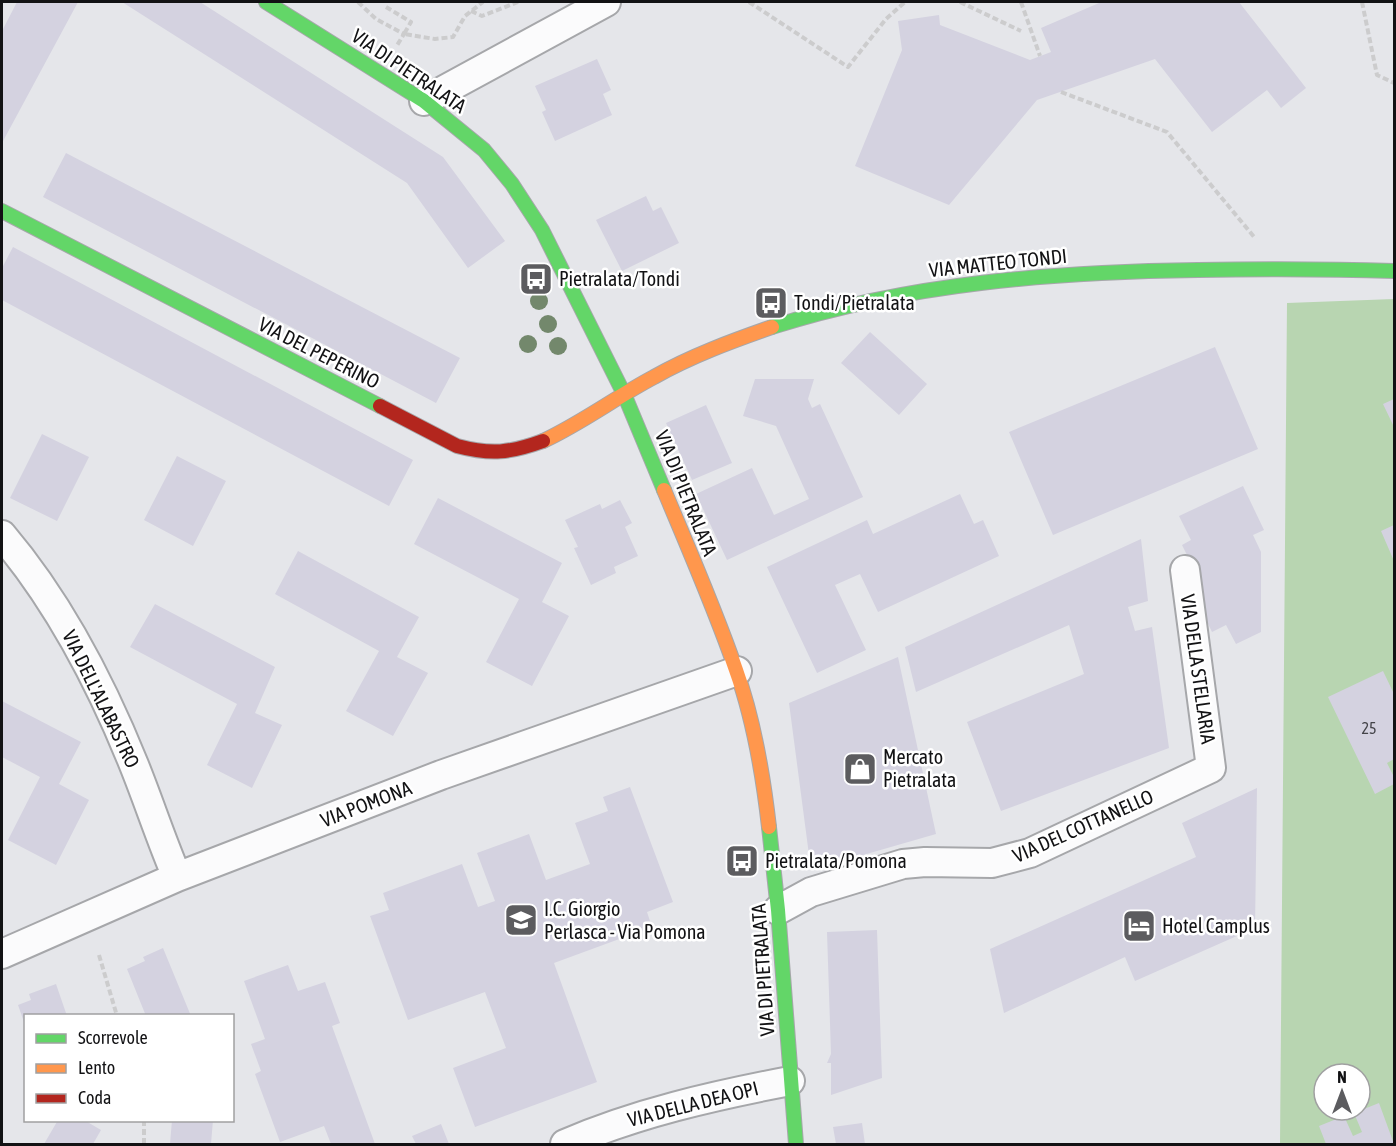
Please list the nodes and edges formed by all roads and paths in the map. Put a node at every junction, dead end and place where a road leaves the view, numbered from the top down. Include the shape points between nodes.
1 (266, 2) edge
2 (358, 2) edge
3 (483, 2) edge
4 (518, 2) edge
5 (606, 2) edge
6 (749, 2) edge
7 (906, 2) edge
8 (960, 2) edge
9 (1021, 2) edge
10 (1362, 2) edge
11 (386, 7) dead end
12 (471, 11) junction
13 (1021, 31) dead end
14 (404, 34) junction
15 (396, 48) dead end
16 (1040, 56) dead end
17 (1395, 83) edge
18 (1061, 92) dead end
19 (424, 101) junction
20 (2, 211) edge
21 (1262, 245) dead end
22 (1395, 271) edge
23 (624, 394) junction
24 (2, 535) edge
25 (1185, 570) dead end
26 (737, 671) junction
27 (1211, 768) joint
28 (177, 876) junction
29 (778, 910) junction
30 (2, 954) edge
31 (99, 955) dead end
32 (116, 1014) edge
33 (789, 1081) junction
34 (144, 1122) edge
35 (144, 1144) edge
36 (565, 1144) edge
37 (796, 1144) edge

1 - 19 street, VIA DI PIETRALATA
2 - 14 path via 376,19
3 - 12 path
4 - 12 path via 482,16
5 - 19 street
6 - 7 path via 848,67 886,19
8 - 13 path
9 - 16 path
10 - 17 path via 1377,75
11 - 14 path via 411,22
12 - 14 path via 453,37 435,39
14 - 15 path
18 - 21 path via 1167,132
19 - 23 street, VIA DI PIETRALATA via 484,150 518,193 542,230
20 - 23 street, VIA DEL PEPERINO via 457,446 506,452 530,445
22 - 23 street, VIA MATTEO TONDI via 1112,272 1029,277 937,289 873,300 788,322 676,366
23 - 26 street, VIA DI PIETRALATA
24 - 28 street, VIA DELL'ALABASTRO via 42,588 103,695
25 - 27 street, VIA DELLA STELLARIA
26 - 28 street, VIA POMONA via 441,775
26 - 29 street, VIA DI PIETRALATA via 765,789
27 - 29 street, VIA DEL COTTANELLO via 1030,853 992,863 903,864 811,892
28 - 30 street, VIA POMONA
29 - 33 street, VIA DI PIETRALATA
31 - 32 path
33 - 36 street, VIA DELLA DEA OPI via 658,1111
33 - 37 street, VIA DI PIETRALATA
34 - 35 path

